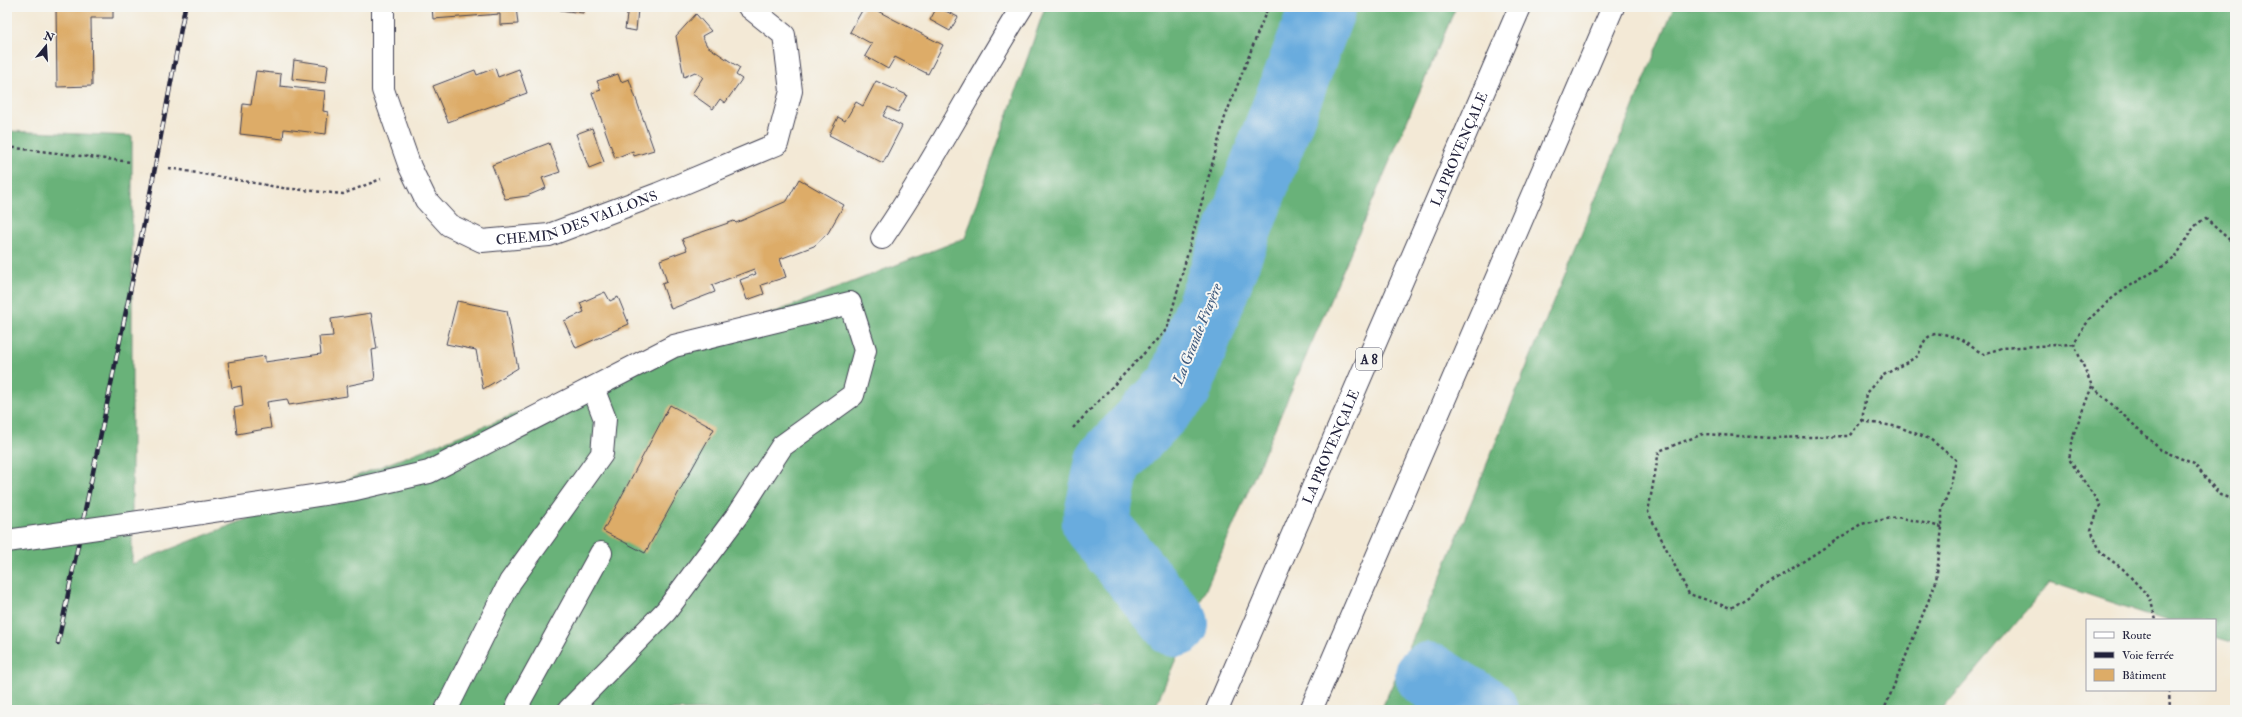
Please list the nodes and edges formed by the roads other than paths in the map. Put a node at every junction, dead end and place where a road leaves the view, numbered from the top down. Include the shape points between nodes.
1 (383, 7) edge
2 (749, 7) edge
3 (1022, 7) edge
4 (1520, 7) edge
5 (1614, 7) edge
6 (882, 238) dead end
7 (593, 388) junction
8 (7, 541) edge
9 (602, 553) dead end
10 (446, 710) edge
11 (521, 710) edge
12 (568, 710) edge
13 (1217, 710) edge
14 (1312, 710) edge

1 - 2 main road, CHEMIN DES VALLONS via 383,90 410,167 426,200 449,225 482,241 549,235 658,194 777,144 791,91 784,35
3 - 6 main road via 915,190
4 - 13 main road, LA PROVENÇALE / A 8
5 - 14 main road
7 - 8 main road, bridge via 429,472 351,490
7 - 10 main road via 605,418 602,454 510,582
7 - 12 main road via 674,346 850,303 865,350 853,395 782,446 736,517 666,611
9 - 11 main road via 518,704

